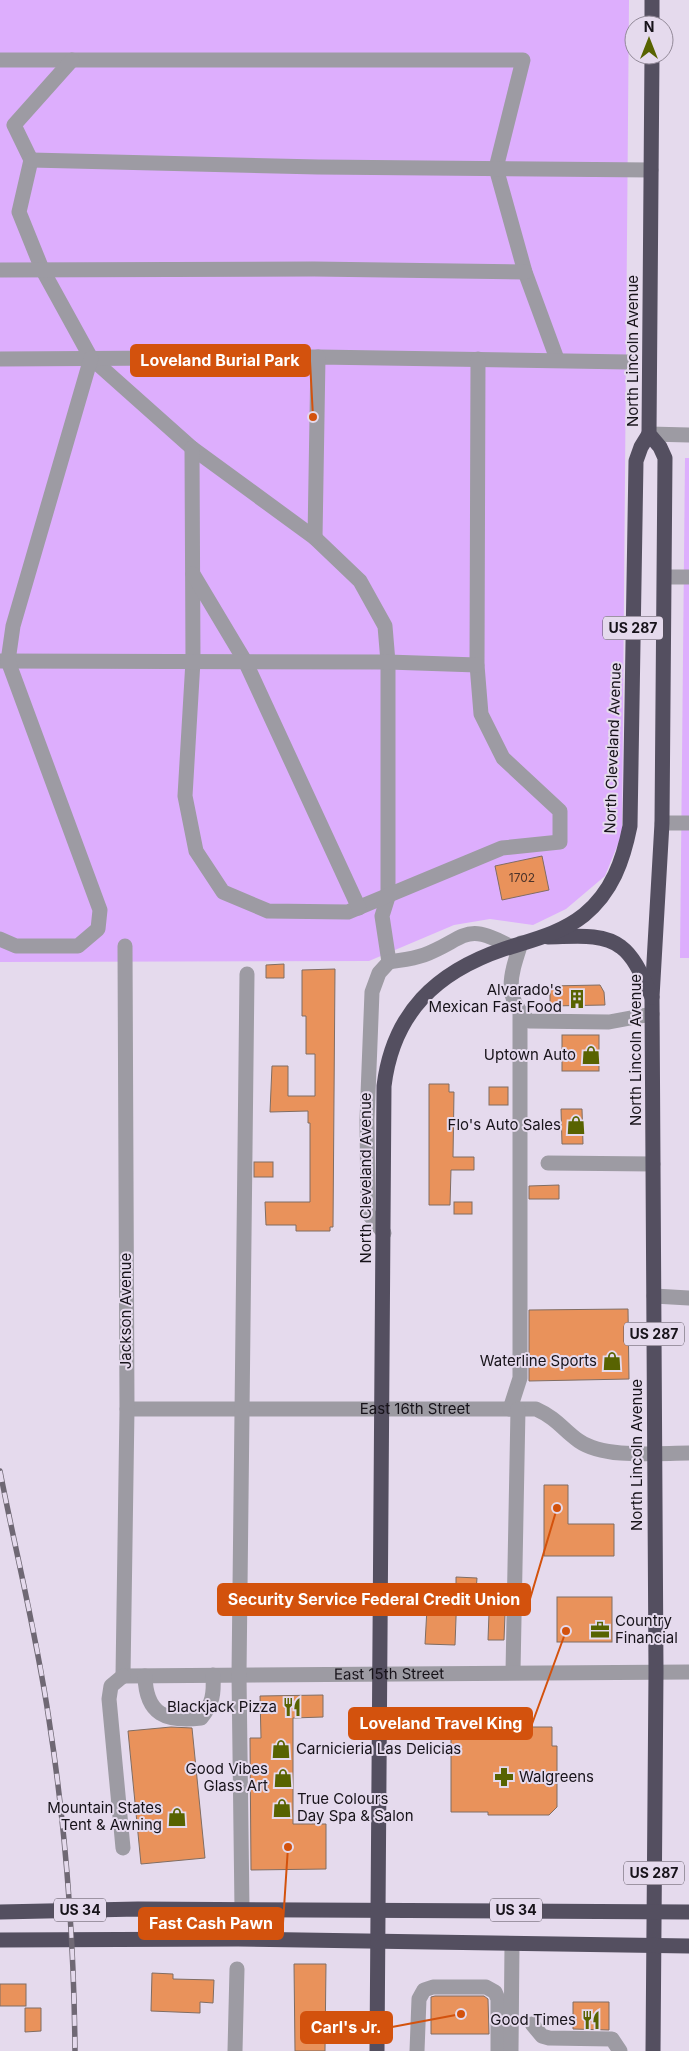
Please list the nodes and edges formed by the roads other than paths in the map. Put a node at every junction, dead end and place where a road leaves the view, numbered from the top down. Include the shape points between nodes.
1 (652, 0) edge
2 (652, 15) edge
3 (0, 60) edge
4 (72, 60) junction
5 (652, 65) edge
6 (32, 160) junction
7 (496, 168) junction
8 (651, 170) junction
9 (42, 269) junction
10 (0, 270) edge
11 (525, 272) junction
12 (318, 357) junction
13 (91, 358) junction
14 (0, 359) edge
15 (478, 359) junction
16 (557, 359) junction
17 (628, 362) dead end
18 (649, 434) junction
19 (689, 435) edge
20 (192, 448) junction
21 (315, 538) junction
22 (192, 573) junction
23 (665, 577) junction
24 (689, 577) edge
25 (4, 661) edge
26 (193, 661) junction
27 (245, 661) junction
28 (388, 662) junction
29 (477, 665) junction
30 (662, 823) junction
31 (689, 823) edge
32 (388, 897) junction
33 (359, 908) junction
34 (545, 938) junction
35 (0, 939) edge
36 (516, 945) junction
37 (125, 946) dead end
38 (389, 962) junction
39 (247, 974) dead end
40 (652, 997) junction
41 (520, 1014) junction
42 (652, 1014) junction
43 (548, 1162) dead end
44 (653, 1164) junction
45 (384, 1233) junction
46 (654, 1296) junction
47 (689, 1298) edge
48 (382, 1408) junction
49 (127, 1409) junction
50 (244, 1409) junction
51 (514, 1409) junction
52 (654, 1453) junction
53 (689, 1453) edge
54 (514, 1672) junction
55 (656, 1672) junction
56 (689, 1672) edge
57 (380, 1673) junction
58 (213, 1675) junction
59 (239, 1675) junction
60 (123, 1676) junction
61 (145, 1676) junction
62 (123, 1848) dead end
63 (242, 1909) junction
64 (378, 1909) junction
65 (654, 1911) junction
66 (0, 1912) edge
67 (689, 1912) edge
68 (0, 1940) edge
69 (378, 1942) junction
70 (512, 1944) junction
71 (689, 1946) edge
72 (654, 1947) junction
73 (237, 1968) dead end
74 (532, 2024) dead end
75 (235, 2051) edge
76 (377, 2051) edge
77 (417, 2051) edge
78 (498, 2051) edge
79 (511, 2051) edge
80 (620, 2051) edge
81 (653, 2051) edge

1 - 2 highway
3 - 4 street
4 - 6 street via 14,125
4 - 7 street via 523,60
5 - 8 highway, North Lincoln Avenue / US 287
6 - 7 street
6 - 9 street via 19,212
7 - 8 street
7 - 11 street
8 - 18 highway, North Lincoln Avenue / US 287
9 - 10 street
9 - 11 street
9 - 13 street
11 - 16 street
12 - 13 street
12 - 15 street
12 - 21 street
13 - 14 street
13 - 20 street
13 - 25 street
15 - 16 street
15 - 29 street
16 - 17 street
18 - 19 street
18 - 23 highway, North Lincoln Avenue / US 287 via 665,458
18 - 34 highway, North Cleveland Avenue / US 287 via 636,461 630,826 624,856 611,885 599,900 584,915
20 - 21 street
20 - 22 street
21 - 28 street via 360,581 385,626
22 - 26 street
22 - 27 street
23 - 24 street
23 - 30 highway, North Lincoln Avenue / US 287
25 - 26 street
25 - 35 street via 100,910 98,930 78,946 16,946
26 - 27 street
26 - 33 street via 185,796 196,851 223,892 268,911 348,912
27 - 28 street
27 - 33 street
28 - 29 street
28 - 32 street
29 - 32 street via 481,714 503,758 560,811 560,842 502,848
30 - 31 street
30 - 40 highway, North Lincoln Avenue / US 287
32 - 33 street
32 - 38 street via 382,916
34 - 36 highway, North Cleveland Avenue / US 287
34 - 40 highway via 588,936 621,947 632,959
36 - 38 street via 491,935 475,933 458,936 424,955
36 - 41 street via 510,993
36 - 45 highway, North Cleveland Avenue / US 287 via 466,963 434,986 408,1016 393,1043 384,1086
37 - 49 street, Jackson Avenue
38 - 45 street via 379,973 372,992 367,1120 368,1214
39 - 50 street
40 - 42 highway, North Lincoln Avenue / US 287
41 - 42 street via 529,1021 609,1022
41 - 51 street via 520,1378
42 - 44 highway, North Lincoln Avenue / US 287
43 - 44 street
44 - 46 highway, North Lincoln Avenue / US 287
45 - 48 highway, North Cleveland Avenue / US 287
46 - 47 street
46 - 52 highway, North Lincoln Avenue / US 287
48 - 50 street, East 16th Street
48 - 51 street, East 16th Street
48 - 57 highway, North Cleveland Avenue / US 287
49 - 50 street, East 16th Street
49 - 60 street, Jackson Avenue
50 - 59 street
51 - 52 street, East 16th Street via 536,1409 553,1417 578,1441 594,1449
51 - 54 street
52 - 53 street, East 16th Street
52 - 55 highway, North Lincoln Avenue / US 287
54 - 55 street, East 15th Street
54 - 57 street, East 15th Street
55 - 56 street, East 15th Street
55 - 65 highway, North Lincoln Avenue / US 287
57 - 59 street, East 15th Street
57 - 64 highway, North Cleveland Avenue / US 287
58 - 59 street, East 15th Street
58 - 61 street, East 15th Street
58 - 61 street via 214,1696 209,1709 201,1718 187,1719 171,1718 156,1712 149,1701
59 - 63 street
60 - 61 street, East 15th Street
60 - 62 street via 111,1686 109,1699
63 - 64 highway, US 34
63 - 66 highway, US 34
64 - 65 highway, US 34
64 - 69 highway, North Cleveland Avenue / US 287
65 - 67 highway, US 34
65 - 72 highway, North Lincoln Avenue / US 287
68 - 69 highway, US 34
69 - 70 highway, US 34
69 - 76 highway, North Cleveland Avenue / US 287
70 - 72 highway, US 34
70 - 79 street
71 - 72 highway, US 34
72 - 81 highway, North Lincoln Avenue / US 287
73 - 75 street
74 - 80 street via 542,2036 549,2038 612,2039
77 - 78 street via 419,1999 424,1990 433,1987 486,1987 495,1992 498,1999

